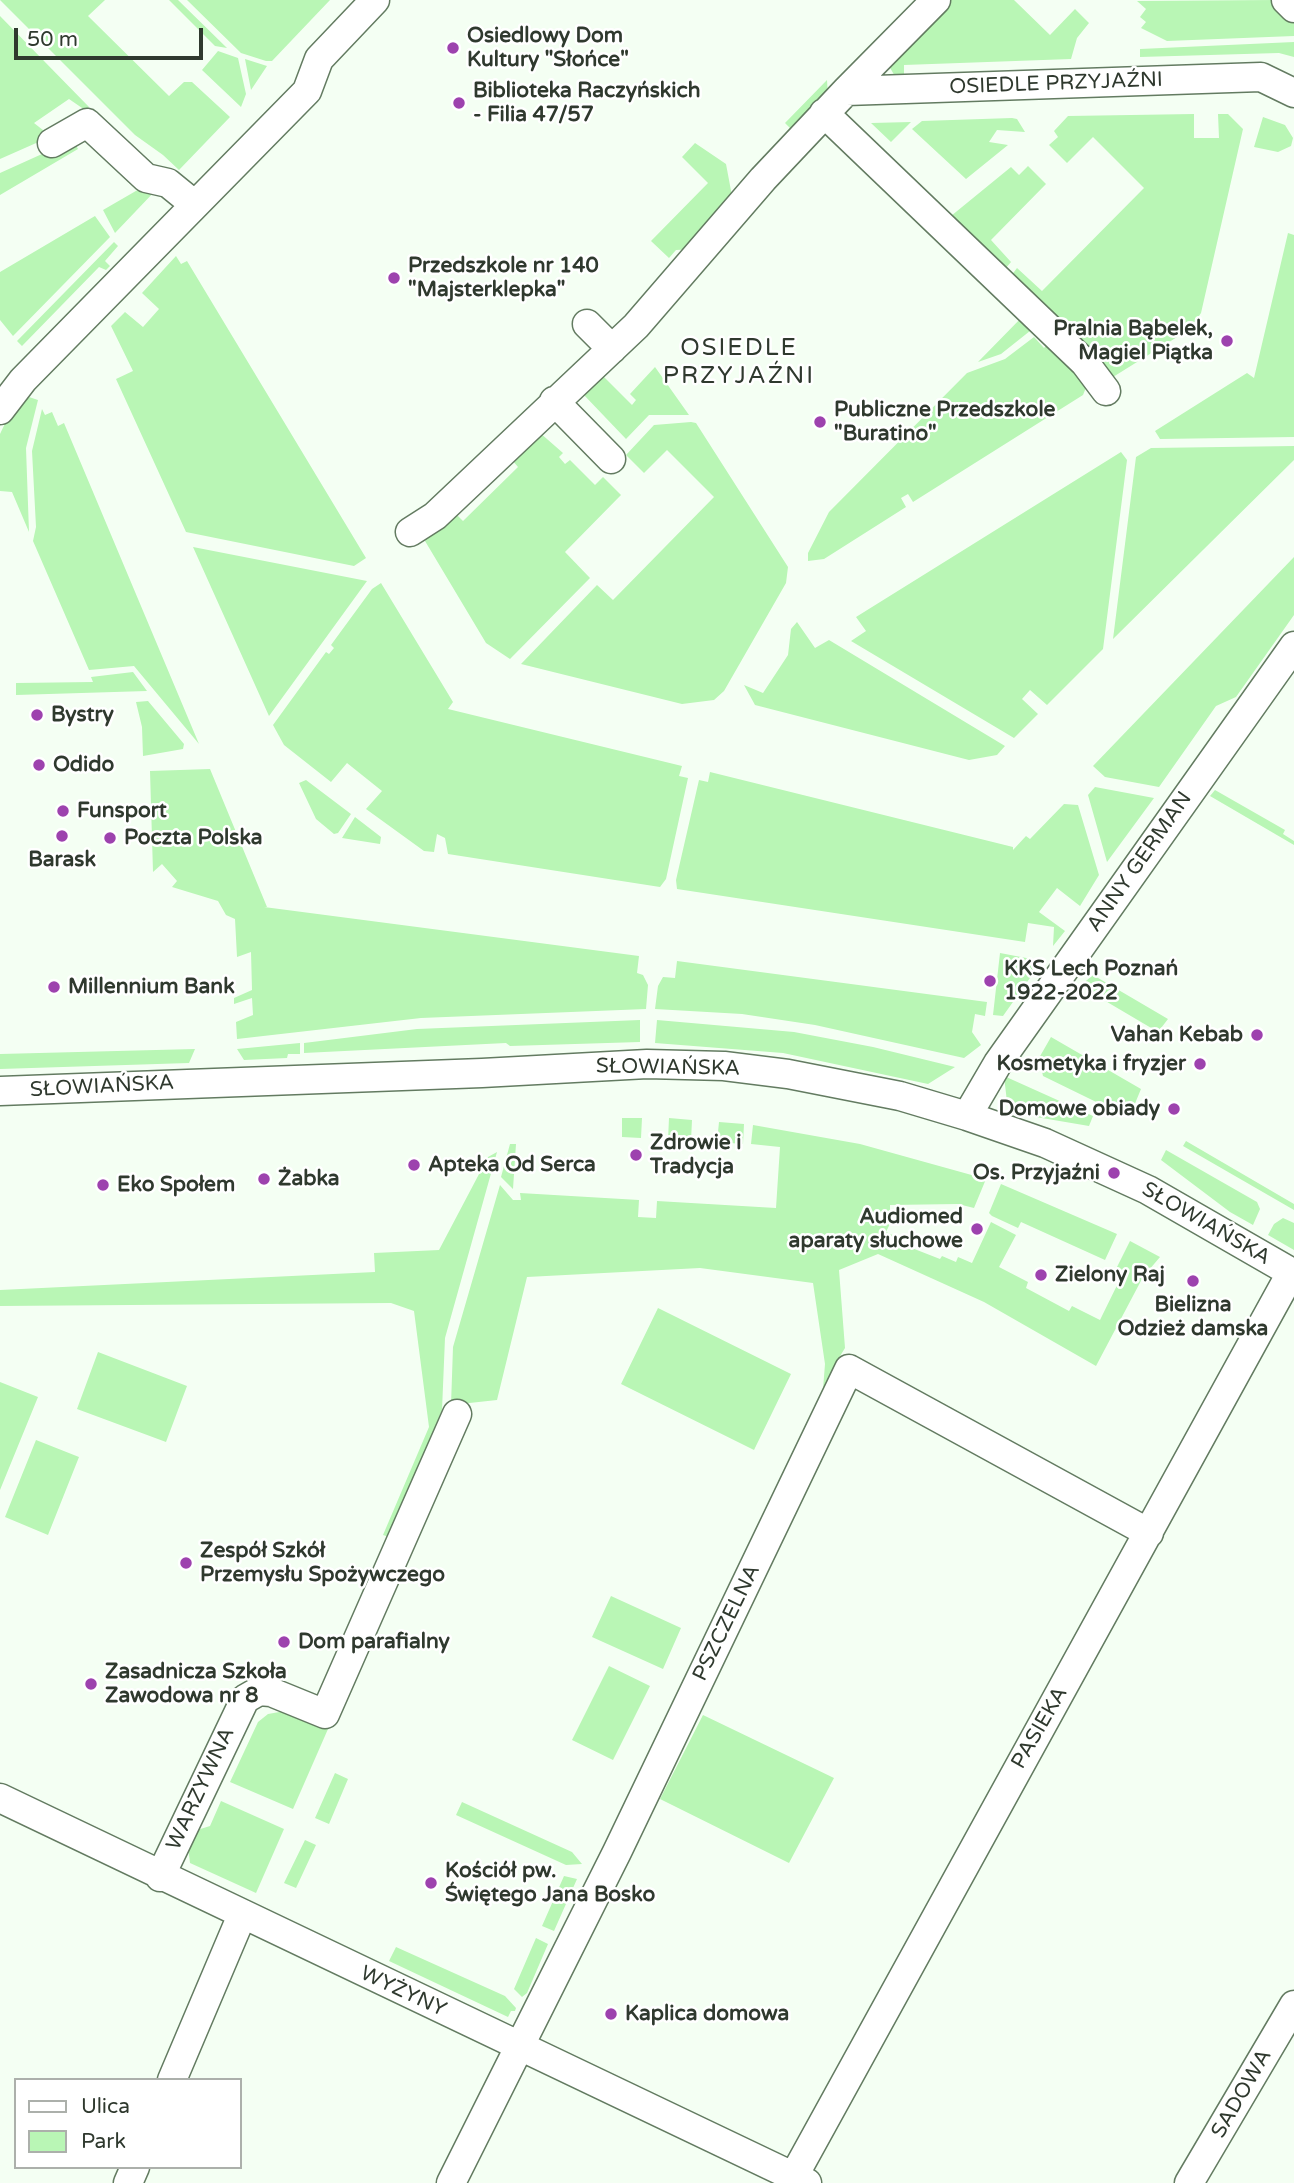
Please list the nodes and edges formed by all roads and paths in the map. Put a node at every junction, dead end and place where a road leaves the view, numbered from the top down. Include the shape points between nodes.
1 (375, 0) edge
2 (936, 0) edge
3 (1286, 0) edge
4 (1294, 8) edge
5 (846, 91) junction
6 (1294, 93) edge
7 (824, 113) junction
8 (52, 143) dead end
9 (195, 205) junction
10 (587, 324) dead end
11 (611, 349) junction
12 (1106, 391) dead end
13 (554, 401) junction
14 (0, 411) edge
15 (611, 459) dead end
16 (410, 532) dead end
17 (1294, 646) edge
18 (0, 1091) edge
19 (967, 1115) junction
20 (1293, 1274) edge
21 (457, 1413) dead end
22 (1149, 1533) junction
23 (0, 1798) edge
24 (160, 1877) junction
25 (242, 1915) junction
26 (1294, 2005) edge
27 (518, 2046) junction
28 (173, 2078) edge
29 (797, 2181) edge
30 (451, 2183) edge
31 (1189, 2183) edge

1 - 9 street via 319,60 307,91
2 - 5 street
3 - 4 street
5 - 6 street, OSIEDLE PRZYJAŹNI via 1261,77
5 - 7 street
7 - 11 street via 636,327
7 - 12 street via 1085,363
8 - 9 street via 87,123 146,178 168,183
9 - 14 street via 23,380
10 - 11 street
11 - 13 street
13 - 15 street
13 - 16 street via 435,516
17 - 19 street, ANNY GERMAN via 1005,1052
18 - 19 street, SŁOWIAŃSKA via 673,1064 788,1074 900,1096
19 - 20 street, SŁOWIAŃSKA via 1114,1173
20 - 22 street, PASIEKA
21 - 24 street, WARZYWNA via 325,1714 271,1692 259,1691 245,1699
22 - 27 street, PSZCZELNA via 849,1369
22 - 29 street, PASIEKA via 1001,1795
23 - 24 street, WYŻYNY
24 - 25 street, WYŻYNY
25 - 27 street, WYŻYNY
25 - 28 street
26 - 31 street, SADOWA
27 - 29 street, WYŻYNY
27 - 30 street, PSZCZELNA

